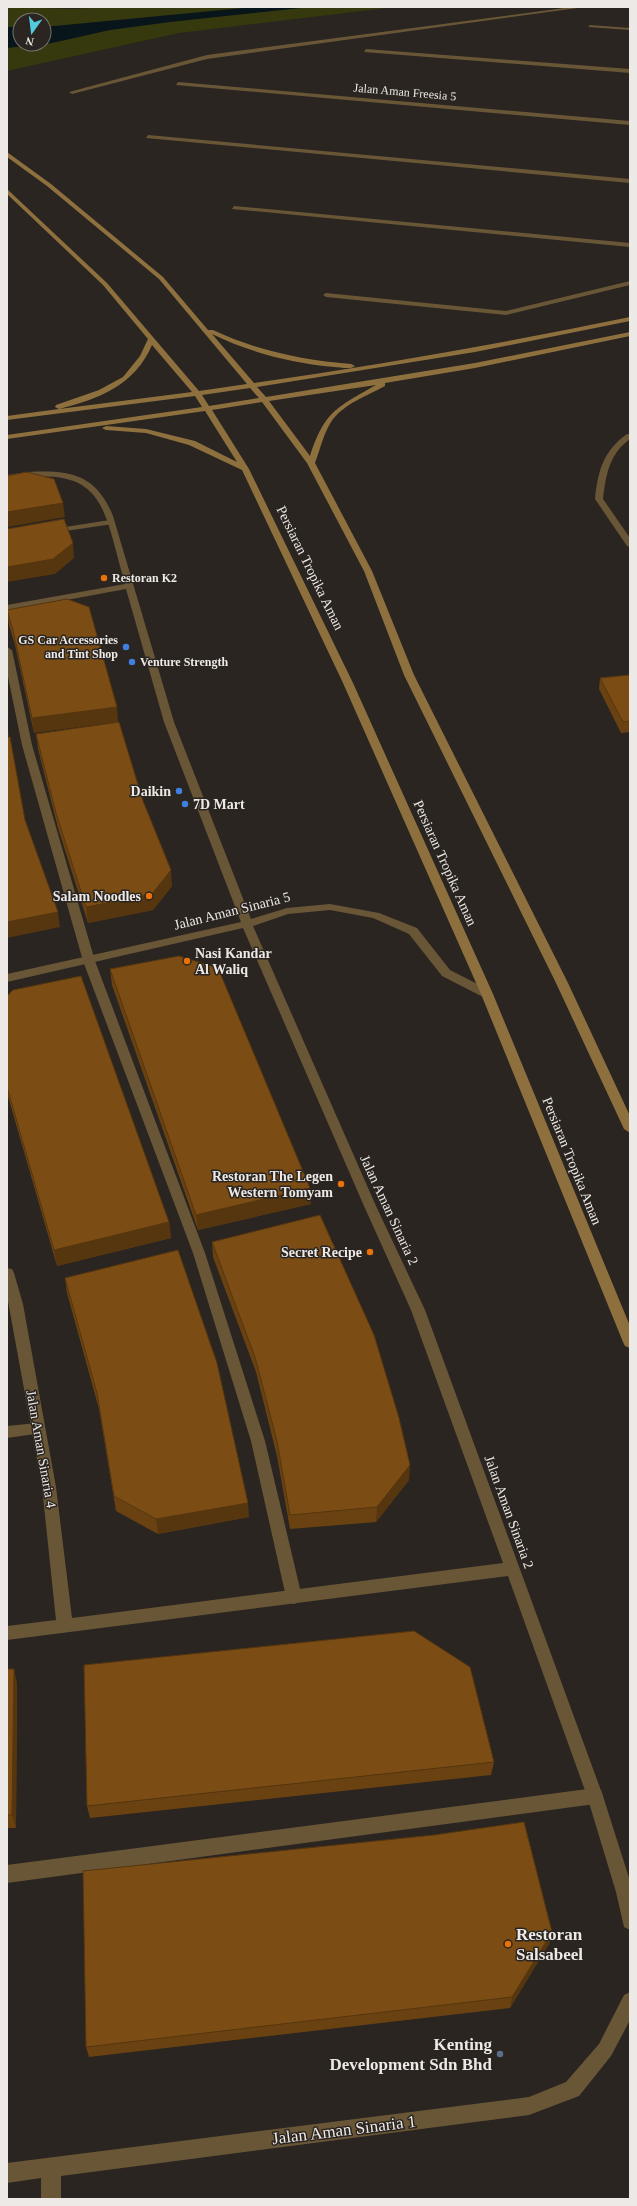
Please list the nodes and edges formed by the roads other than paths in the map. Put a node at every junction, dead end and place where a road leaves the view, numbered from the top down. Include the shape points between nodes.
1 (583, 7) edge
2 (590, 26) dead end
3 (630, 29) edge
4 (366, 51) dead end
5 (630, 71) edge
6 (178, 84) dead end
7 (72, 92) dead end
8 (630, 123) edge
9 (148, 137) dead end
10 (7, 154) edge
11 (630, 181) edge
12 (7, 191) edge
13 (234, 208) dead end
14 (630, 245) edge
15 (630, 283) edge
16 (326, 295) dead end
17 (630, 318) edge
18 (201, 326) junction
19 (630, 334) edge
20 (151, 340) junction
21 (372, 368) junction
22 (386, 382) junction
23 (254, 387) junction
24 (198, 394) junction
25 (265, 400) junction
26 (207, 408) junction
27 (43, 414) junction
28 (7, 418) edge
29 (58, 429) junction
30 (630, 436) edge
31 (7, 437) edge
32 (311, 463) junction
33 (245, 469) junction
34 (7, 477) edge
35 (109, 519) junction
36 (46, 532) edge
37 (630, 544) edge
38 (128, 586) junction
39 (7, 608) edge
40 (7, 650) edge
41 (247, 924) junction
42 (90, 961) junction
43 (7, 978) edge
44 (487, 994) junction
45 (630, 1129) edge
46 (7, 1273) edge
47 (630, 1342) edge
48 (37, 1429) junction
49 (7, 1432) edge
50 (513, 1569) junction
51 (294, 1597) junction
52 (64, 1627) junction
53 (7, 1632) edge
54 (595, 1796) junction
55 (7, 1874) edge
56 (630, 1921) edge
57 (630, 2001) edge
58 (51, 2167) junction
59 (7, 2173) edge
60 (51, 2199) edge

1 - 7 street via 207,57
2 - 3 street
4 - 5 street
6 - 8 street, Jalan Aman Freesia 5
9 - 11 street
10 - 18 main road via 48,184 161,278
12 - 20 main road, Persiaran Tropika Aman via 105,284
13 - 14 street
15 - 16 street via 506,313
17 - 21 main road via 520,342
18 - 21 main road via 242,346 266,354 318,364
18 - 23 main road
19 - 22 main road
20 - 24 main road, Persiaran Tropika Aman
20 - 27 main road via 146,354 123,382
21 - 23 main road
22 - 25 main road
22 - 32 main road via 345,405 331,417
23 - 24 main road
23 - 25 main road
24 - 26 main road, Persiaran Tropika Aman
24 - 27 main road
25 - 26 main road
25 - 32 main road
26 - 29 main road
26 - 33 main road, Persiaran Tropika Aman
27 - 28 main road
29 - 31 main road
29 - 33 main road via 125,428 169,436 192,443
30 - 37 street via 619,442 610,452 602,472 599,499
32 - 45 main road via 368,571 409,675 562,983
33 - 44 main road, Persiaran Tropika Aman via 348,683
34 - 35 street, Jalan Aman Sinaria 2 via 48,474 86,483 101,498
35 - 36 street
35 - 38 street, Jalan Aman Sinaria 2
38 - 39 street
38 - 41 street, Jalan Aman Sinaria 2 via 169,722
40 - 42 street via 27,745
41 - 42 street, Jalan Aman Sinaria 5
41 - 44 street, Jalan Aman Sinaria 5 via 287,911 330,907 375,915 413,931 446,973
41 - 50 street, Jalan Aman Sinaria 2 via 418,1310
42 - 43 street, Jalan Aman Sinaria 5
42 - 51 street via 199,1254 258,1441
44 - 47 main road, Persiaran Tropika Aman
46 - 48 street, Jalan Aman Sinaria 4 via 16,1304
48 - 49 street
48 - 52 street, Jalan Aman Sinaria 4 via 49,1487
50 - 51 street
50 - 54 street, Jalan Aman Sinaria 2
51 - 52 street
52 - 53 street
54 - 55 street
54 - 56 street, Jalan Aman Sinaria 2 via 625,1892
57 - 58 street, Jalan Aman Sinaria 1 via 605,2050 572,2089 529,2106
58 - 59 street, Jalan Aman Sinaria 1
58 - 60 street

